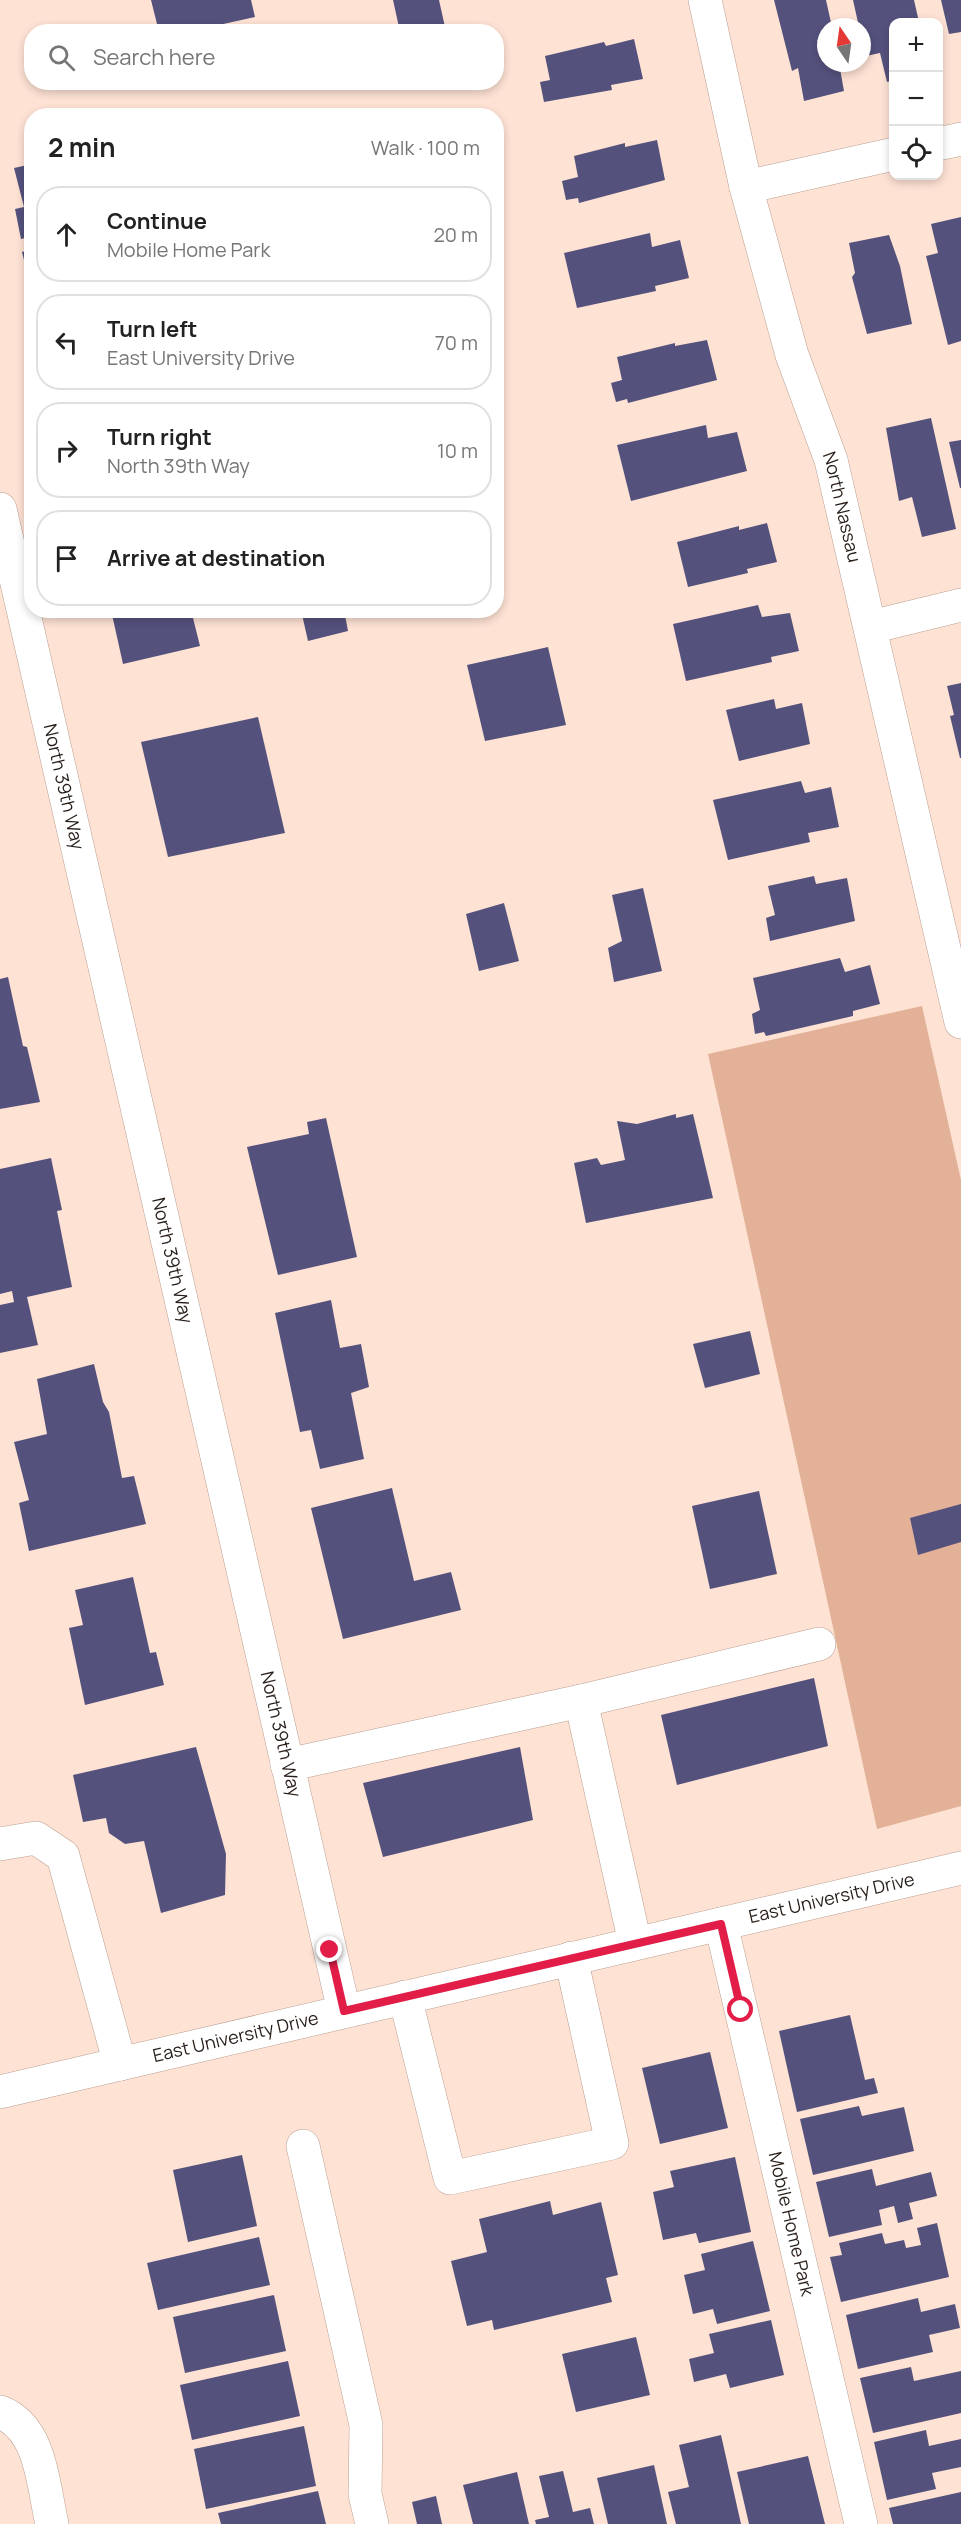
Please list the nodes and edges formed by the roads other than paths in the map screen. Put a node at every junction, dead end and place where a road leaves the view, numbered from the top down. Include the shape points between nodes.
1 (705, 0) edge
2 (961, 139) edge
3 (943, 143) edge
4 (889, 155) edge
5 (746, 188) junction
6 (0, 509) edge
7 (961, 605) edge
8 (24, 614) edge
9 (25, 618) edge
10 (871, 627) junction
11 (961, 1022) edge
12 (819, 1644) dead end
13 (581, 1701) junction
14 (287, 1765) junction
15 (0, 1844) edge
16 (961, 1868) edge
17 (721, 1924) junction
18 (635, 1943) junction
19 (571, 1958) junction
20 (405, 1997) junction
21 (344, 2011) junction
22 (120, 2064) junction
23 (0, 2092) edge
24 (303, 2146) dead end
25 (0, 2412) edge
26 (52, 2524) edge
27 (372, 2524) edge
28 (861, 2524) edge

1 - 5 street, North Nassau
2 - 3 street
4 - 5 street
5 - 10 street, North Nassau via 792,355 831,460
6 - 8 street, North 39th Way
7 - 10 street
9 - 14 street, North 39th Way
10 - 11 street, North Nassau
12 - 13 street
13 - 14 street
13 - 18 street
14 - 21 street, North 39th Way
15 - 22 street via 36,1838 63,1856
16 - 17 street, East University Drive
17 - 18 street, East University Drive
17 - 28 street, Mobile Home Park
18 - 19 street, East University Drive
19 - 20 street, East University Drive
19 - 20 street via 612,2143 450,2178
20 - 21 street, East University Drive
21 - 22 street, East University Drive
22 - 23 street, East University Drive
24 - 27 street via 366,2425 365,2494
25 - 26 street via 14,2418 34,2443

